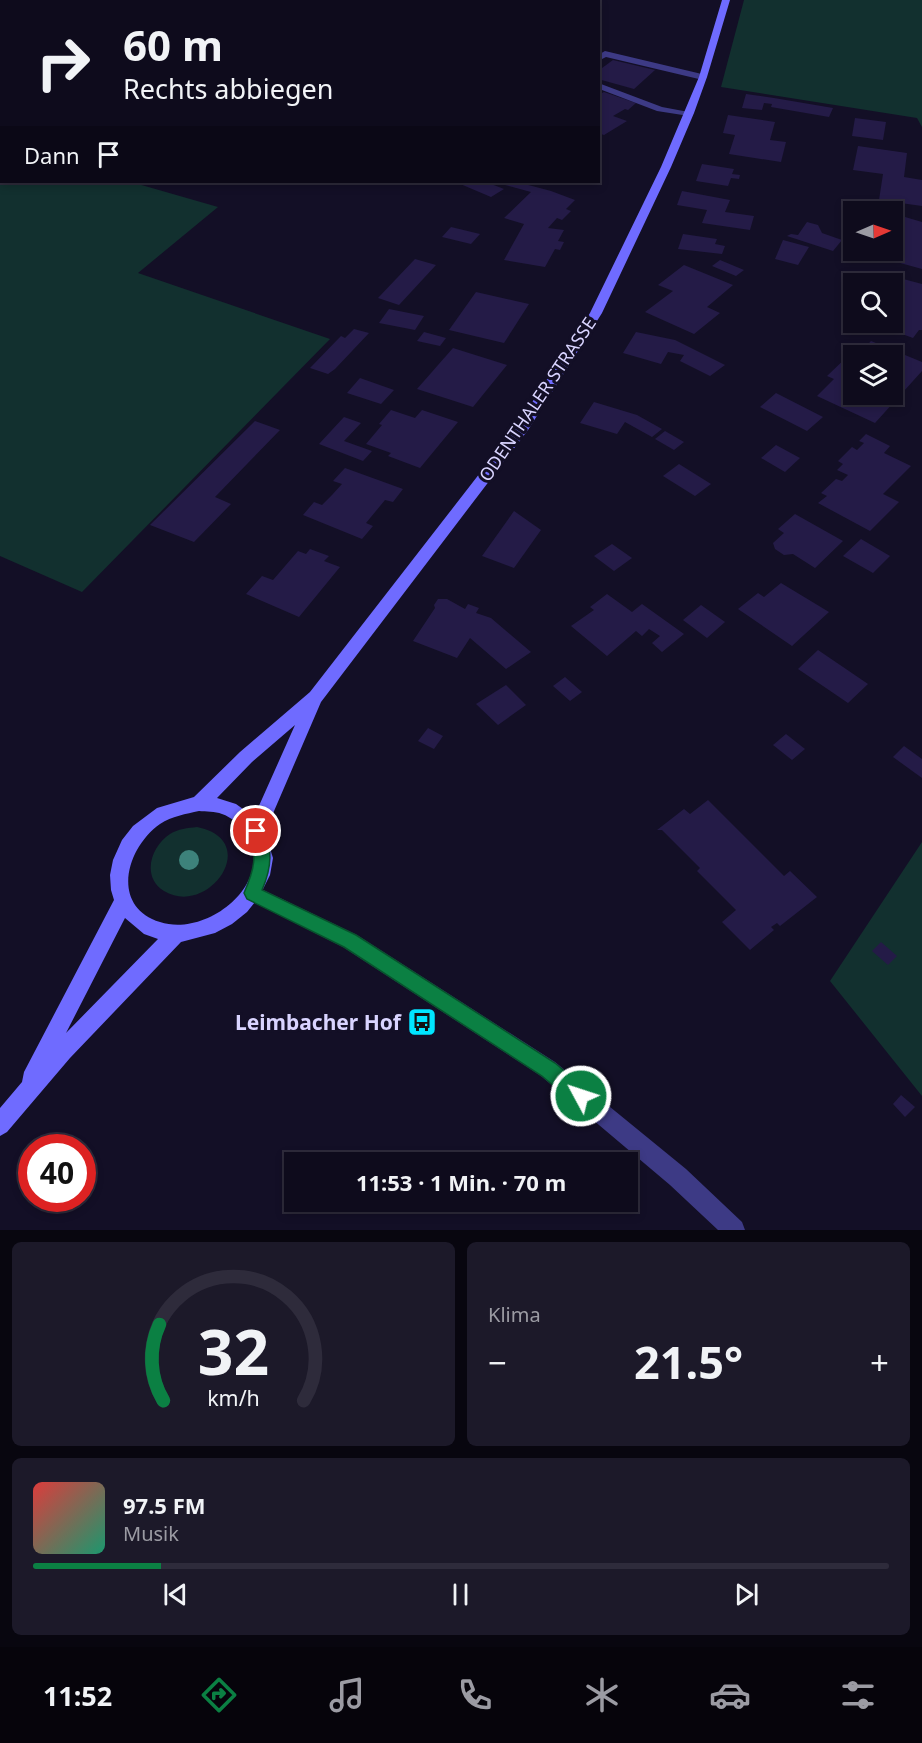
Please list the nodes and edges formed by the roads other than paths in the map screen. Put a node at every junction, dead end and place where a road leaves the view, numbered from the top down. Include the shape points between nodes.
1 (726, 0) edge
2 (600, 58) edge
3 (703, 77) junction
4 (600, 88) edge
5 (689, 113) junction
6 (316, 697) junction
7 (199, 804) junction
8 (256, 831) junction
9 (253, 893) junction
10 (123, 902) junction
11 (176, 934) junction
12 (21, 1097) junction
13 (0, 1125) edge
14 (734, 1230) edge

1 - 3 main road, ODENTHALER STRASSE
2 - 3 street via 605,54
3 - 5 main road, ODENTHALER STRASSE
4 - 5 street via 660,109
5 - 6 main road, ODENTHALER STRASSE via 596,313 559,373 423,561
6 - 7 main road, ODENTHALER STRASSE
6 - 8 main road, ODENTHALER STRASSE
7 - 8 main road via 222,806 242,816
7 - 10 main road via 168,812 134,836 122,857 118,880
8 - 9 main road via 263,850 262,872
9 - 11 main road via 233,915 206,930
9 - 14 street via 350,941 548,1069 678,1177
10 - 11 main road via 134,918 153,929
10 - 12 main road
11 - 12 main road
12 - 13 main road

